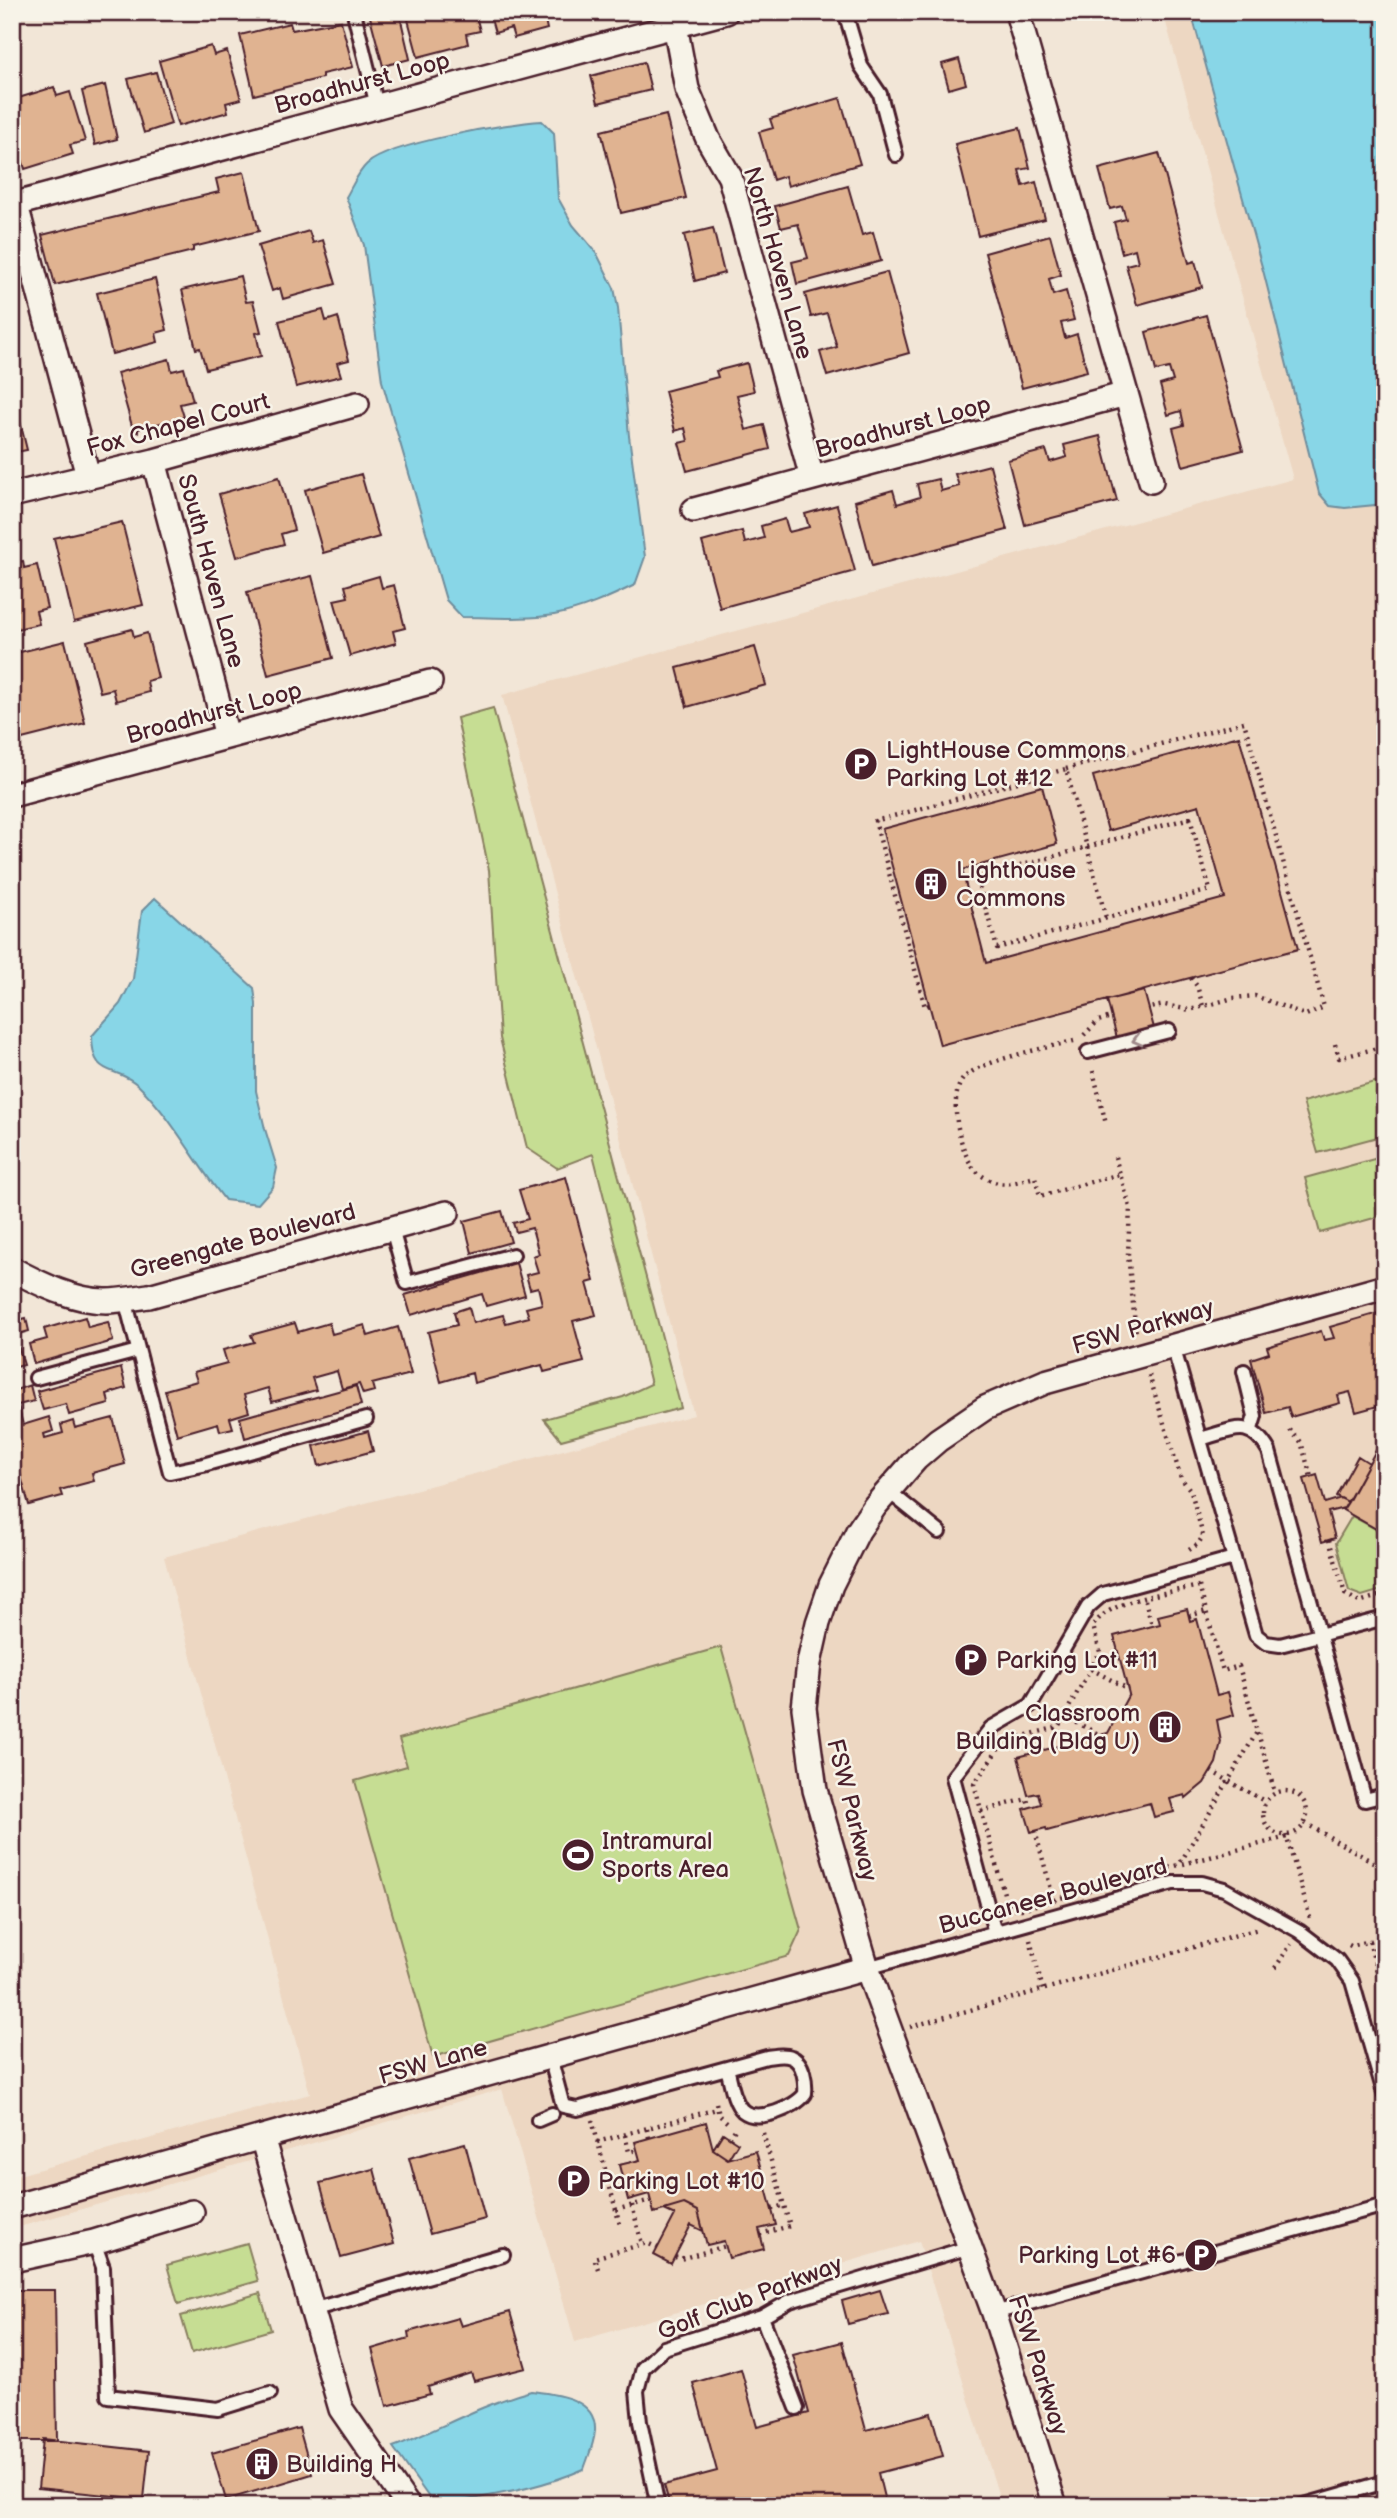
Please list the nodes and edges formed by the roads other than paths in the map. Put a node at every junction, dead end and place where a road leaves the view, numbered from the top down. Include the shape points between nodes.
1 (726, 12) edge
2 (845, 12) edge
3 (1017, 12) edge
4 (355, 17) dead end
5 (675, 25) junction
6 (377, 106) junction
7 (896, 155) dead end
8 (14, 205) edge
9 (1126, 394) junction
10 (357, 404) dead end
11 (154, 461) junction
12 (88, 476) junction
13 (812, 478) junction
14 (1151, 481) dead end
15 (12, 495) edge
16 (694, 510) dead end
17 (430, 682) dead end
18 (228, 736) junction
19 (12, 795) edge
20 (1169, 1031) dead end
21 (1088, 1052) dead end
22 (447, 1213) dead end
23 (392, 1229) junction
24 (513, 1255) dead end
25 (12, 1269) edge
26 (1385, 1287) edge
27 (125, 1299) junction
28 (1173, 1346) junction
29 (138, 1351) junction
30 (1244, 1371) dead end
31 (36, 1378) dead end
32 (366, 1419) dead end
33 (1251, 1429) junction
34 (1200, 1439) junction
35 (887, 1490) junction
36 (939, 1532) dead end
37 (1234, 1558) junction
38 (1385, 1618) edge
39 (1320, 1635) junction
40 (1385, 1795) edge
41 (995, 1933) junction
42 (867, 1968) junction
43 (550, 2057) junction
44 (727, 2068) junction
45 (1385, 2096) edge
46 (552, 2114) dead end
47 (538, 2120) dead end
48 (262, 2137) junction
49 (1385, 2205) edge
50 (12, 2207) edge
51 (192, 2212) dead end
52 (94, 2242) junction
53 (970, 2247) junction
54 (503, 2255) dead end
55 (12, 2260) edge
56 (312, 2310) junction
57 (995, 2314) junction
58 (762, 2317) junction
59 (270, 2393) dead end
60 (797, 2409) dead end
61 (1385, 2482) edge
62 (408, 2506) edge
63 (658, 2506) edge
64 (1055, 2506) edge
65 (1301, 2506) edge

1 - 5 street, Broadhurst Loop
2 - 7 lane via 861,66 880,94
3 - 9 street
4 - 6 lane
5 - 6 street, Broadhurst Loop
5 - 13 street, North Haven Lane via 687,89 730,177
6 - 8 street, Broadhurst Loop
8 - 12 street
9 - 13 street, Broadhurst Loop
9 - 14 street
10 - 11 street, Fox Chapel Court
11 - 12 street, Fox Chapel Court
11 - 18 street, South Haven Lane
12 - 15 street, Fox Chapel Court
13 - 16 street, Broadhurst Loop
17 - 18 street, Broadhurst Loop
18 - 19 street, Broadhurst Loop
20 -> 21 lane
22 - 23 street, Greengate Boulevard
23 - 24 lane via 407,1283
23 - 27 street, Greengate Boulevard
25 - 27 street, Greengate Boulevard via 70,1294 105,1301
26 - 28 street, FSW Parkway
27 - 29 lane
28 - 34 lane
28 - 35 street, FSW Parkway via 1045,1382 985,1408 938,1440
29 - 31 lane
29 - 32 lane via 170,1472
30 - 33 lane via 1255,1416
33 - 34 lane
33 - 39 lane via 1269,1451
34 - 37 lane
35 - 36 lane
35 - 42 street, FSW Parkway via 858,1531 831,1585 809,1663 804,1708 815,1790
37 - 39 lane via 1256,1635 1266,1643 1280,1645
37 - 41 lane via 1103,1594 1088,1607 1031,1704 990,1728 953,1777
38 - 39 lane
39 - 40 lane via 1365,1800
41 - 42 lane, Buccaneer Boulevard
41 - 45 lane, Buccaneer Boulevard via 1173,1883 1224,1889 1300,1931 1337,1960 1352,1981
42 - 43 street, FSW Lane
42 - 53 street, FSW Parkway
43 - 44 lane via 563,2106 577,2109
43 - 48 street, FSW Lane
44 - 44 lane via 736,2100 753,2116 792,2107 805,2094 800,2066 788,2055
46 - 47 lane
48 - 50 street, FSW Lane
48 - 56 street
49 - 57 lane
51 - 52 street
52 - 55 street
52 - 59 lane via 103,2267 108,2396 219,2409
53 - 57 street, FSW Parkway
53 - 58 lane, Golf Club Parkway via 790,2301
54 - 56 lane
56 - 62 street via 341,2409
57 - 64 street, FSW Parkway
58 - 60 lane
58 - 63 lane, Golf Club Parkway via 664,2348 643,2368 636,2391
61 - 65 lane

